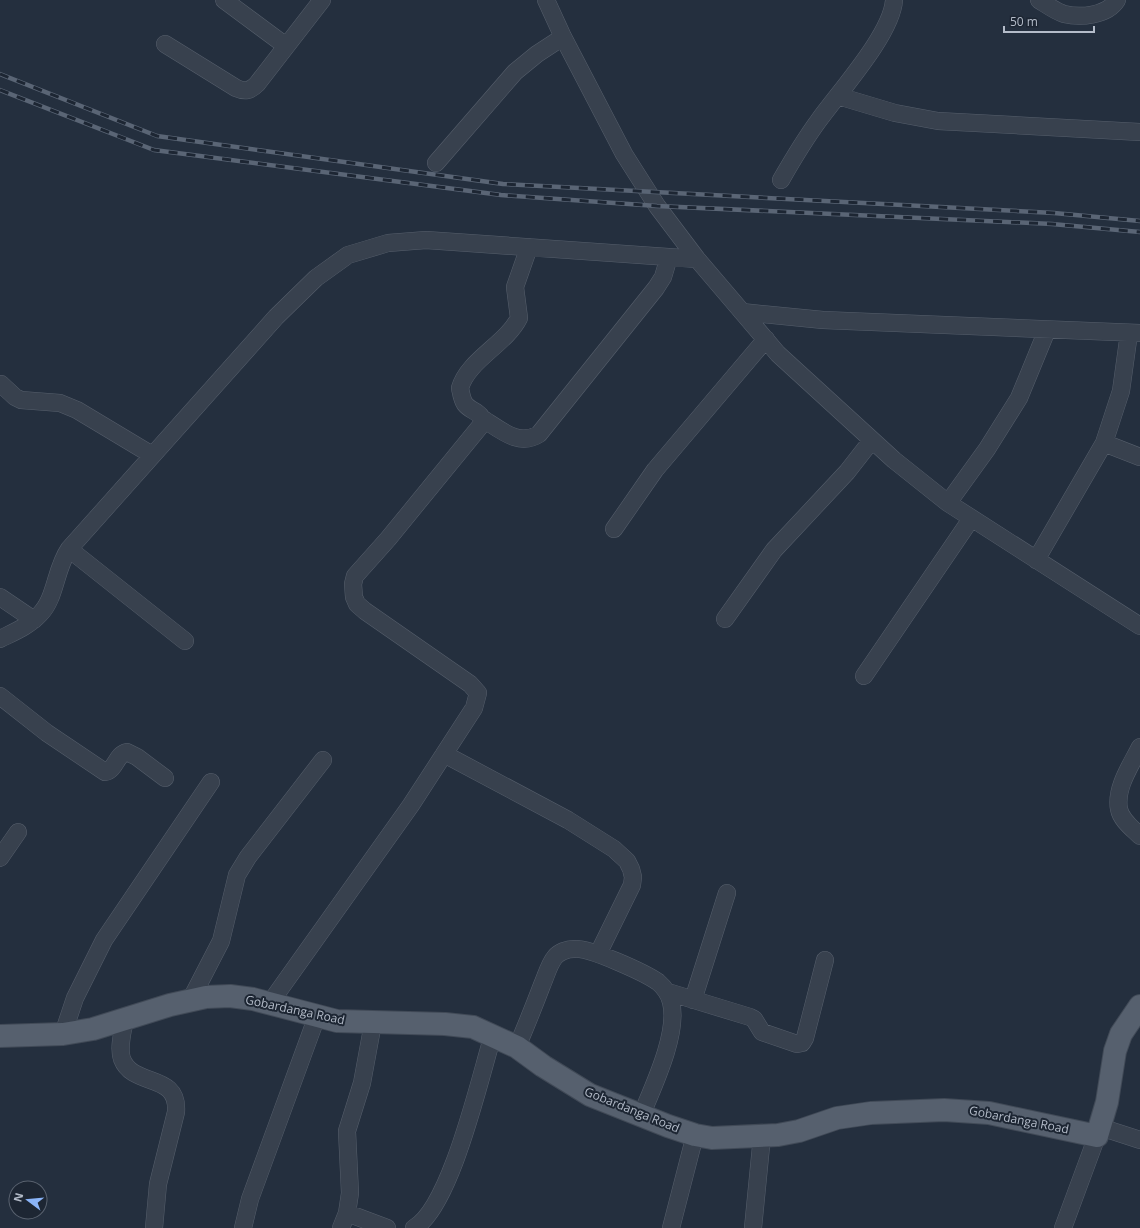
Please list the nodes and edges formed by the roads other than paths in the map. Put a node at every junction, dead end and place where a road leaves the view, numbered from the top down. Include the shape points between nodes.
1 (224, 0) edge
2 (322, 0) edge
3 (546, 0) edge
4 (894, 0) edge
5 (1039, 0) edge
6 (1117, 0) edge
7 (563, 37) junction
8 (165, 44) dead end
9 (286, 46) junction
10 (838, 96) junction
11 (1140, 132) edge
12 (436, 163) dead end
13 (781, 180) dead end
14 (529, 247) junction
15 (669, 257) junction
16 (697, 259) junction
17 (742, 312) junction
18 (1047, 330) junction
19 (1135, 333) edge
20 (766, 339) junction
21 (1, 384) dead end
22 (483, 419) junction
23 (872, 440) junction
24 (1104, 443) junction
25 (152, 455) junction
26 (1140, 457) edge
27 (948, 503) junction
28 (971, 519) junction
29 (614, 529) dead end
30 (69, 549) junction
31 (1036, 560) junction
32 (0, 597) edge
33 (725, 619) dead end
34 (34, 620) junction
35 (1140, 626) edge
36 (0, 639) edge
37 (185, 641) dead end
38 (864, 676) dead end
39 (0, 696) edge
40 (1140, 748) edge
41 (444, 754) junction
42 (323, 760) dead end
43 (165, 778) dead end
44 (211, 782) dead end
45 (18, 832) dead end
46 (1140, 836) edge
47 (0, 858) edge
48 (727, 893) dead end
49 (598, 954) junction
50 (825, 960) dead end
51 (668, 992) junction
52 (694, 1000) junction
53 (190, 1001) junction
54 (270, 1003) junction
55 (1140, 1006) edge
56 (317, 1016) junction
57 (125, 1019) junction
58 (374, 1023) junction
59 (63, 1034) junction
60 (493, 1035) junction
61 (0, 1036) edge
62 (517, 1047) junction
63 (641, 1116) junction
64 (1098, 1131) junction
65 (695, 1135) junction
66 (762, 1136) junction
67 (1140, 1140) edge
68 (344, 1220) edge
69 (154, 1228) edge
70 (243, 1228) edge
71 (387, 1228) edge
72 (414, 1228) edge
73 (671, 1228) edge
74 (753, 1228) edge
75 (1063, 1228) edge

1 - 9 street
2 - 9 street
3 - 7 street
4 - 10 street via 882,33
5 - 6 street via 1053,9 1076,15 1095,14 1106,10
7 - 12 street via 515,72
7 - 16 street via 624,154 657,206
8 - 9 street via 242,91 252,89 257,84
10 - 11 street via 895,113 938,121
10 - 13 street via 801,146
14 - 15 street
14 - 22 street via 515,286 519,318 467,375 460,388 464,403
14 - 25 street via 408,240 348,255 316,278 276,317
15 - 16 street
15 - 22 street via 656,288 540,434 524,440 517,439
16 - 17 street
17 - 18 street via 823,320
17 - 20 street
18 - 19 street
18 - 27 street via 1019,398 987,449
19 - 24 street via 1121,391
20 - 23 street via 778,354
20 - 29 street via 655,470
21 - 25 street via 21,400 60,403 77,410
22 - 41 street via 479,429 355,576 352,584 357,604 365,611 470,684 478,693 474,708
23 - 27 street
23 - 33 street via 847,472 774,550
24 - 26 street
24 - 31 street
25 - 30 street
27 - 28 street
28 - 31 street
28 - 38 street
30 - 34 street via 60,565 48,602
30 - 37 street
31 - 35 street
32 - 34 street
34 - 36 street
39 - 43 street via 46,733 105,772 111,770 122,754 127,752
40 - 46 street via 1127,772 1120,794 1119,809 1125,821
41 - 49 street via 568,820 614,849 627,861 633,877 632,885
41 - 54 street
42 - 53 street via 237,875 221,941
44 - 59 street via 104,940 75,998
45 - 47 street
48 - 52 street
49 - 51 street via 648,976
49 - 62 street via 574,948 554,957
50 - 52 street via 802,1043 797,1044 767,1035 750,1017
51 - 52 street
51 - 63 street via 672,1004 669,1039 664,1060
53 - 54 main road, Gobardanga Road via 230,996
53 - 57 main road, Gobardanga Road
54 - 56 main road, Gobardanga Road
55 - 64 main road via 1121,1034 1115,1051 1107,1102
56 - 58 main road, Gobardanga Road
56 - 70 street via 250,1199
57 - 59 main road, Gobardanga Road
57 - 69 street via 121,1046 122,1058 128,1068 136,1074 162,1084 170,1090 177,1103 158,1184
58 - 60 main road, Gobardanga Road via 445,1024 473,1027
58 - 68 street via 362,1083 347,1131 350,1193
59 - 61 main road, Gobardanga Road
60 - 62 main road, Gobardanga Road
60 - 72 street via 453,1168 426,1217
62 - 63 main road, Gobardanga Road via 574,1086
63 - 65 main road, Gobardanga Road
64 - 66 main road, Gobardanga Road via 989,1113 944,1110 856,1115 837,1118 799,1131
64 - 67 street
64 - 75 street
65 - 66 main road, Gobardanga Road via 728,1138
65 - 73 street
66 - 74 street
68 - 71 street

